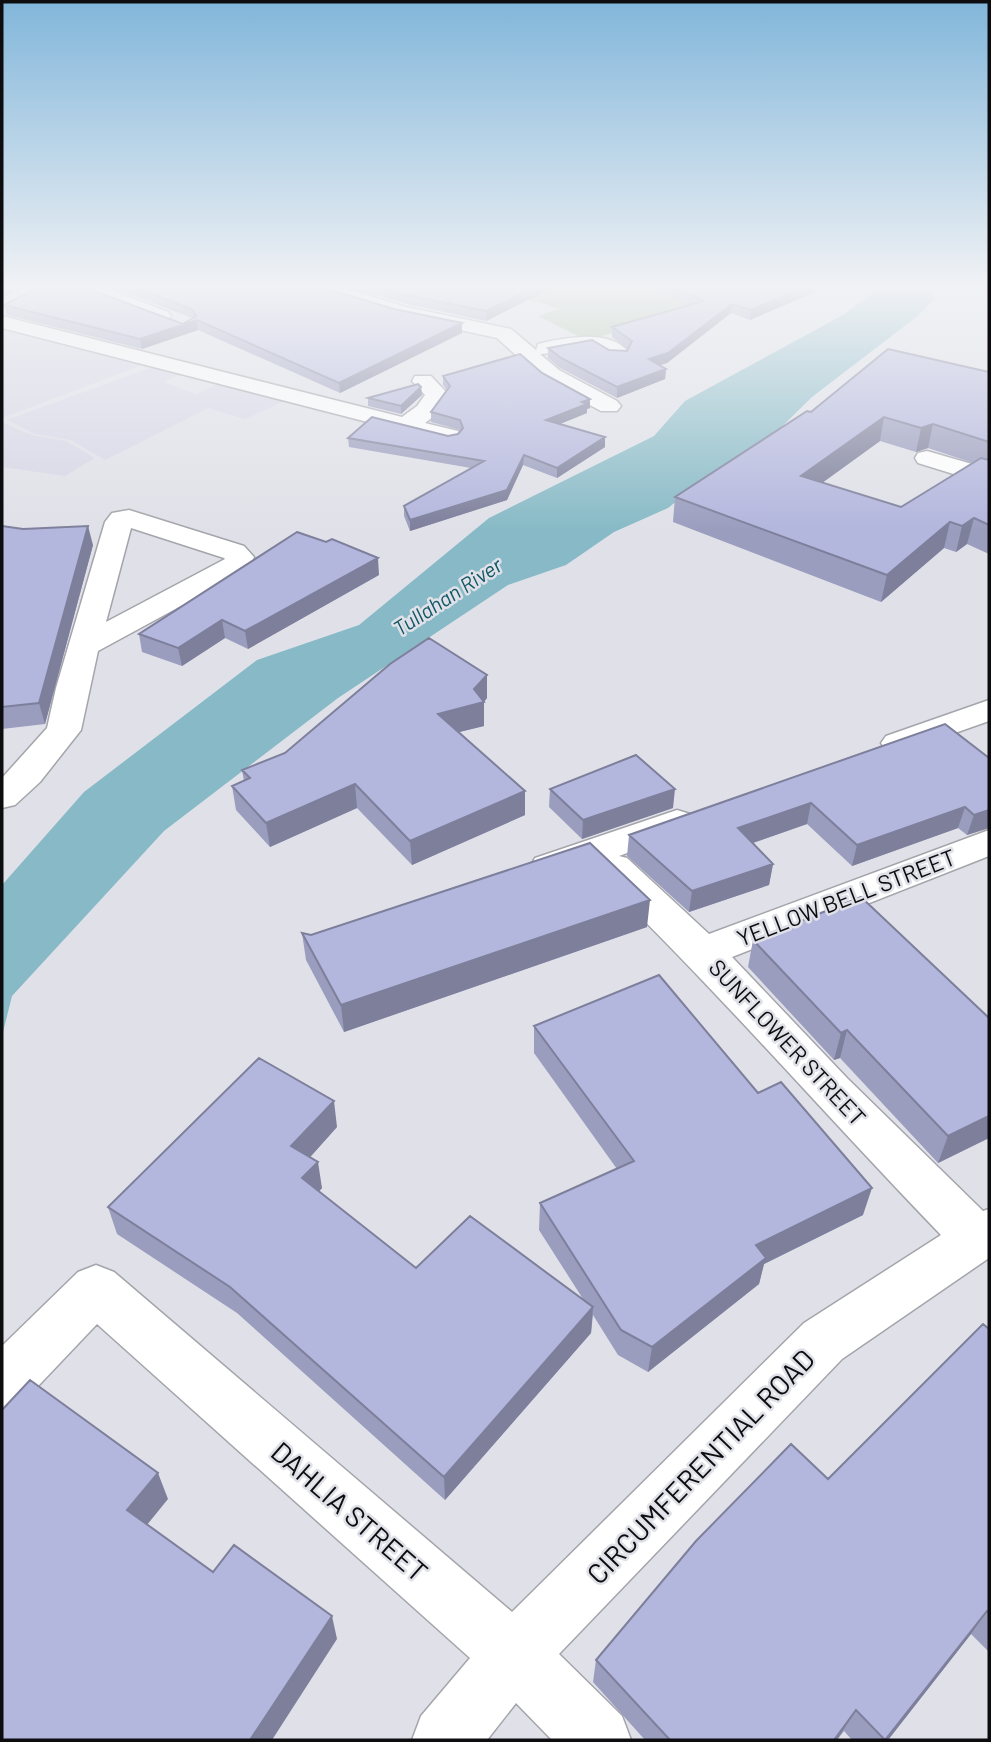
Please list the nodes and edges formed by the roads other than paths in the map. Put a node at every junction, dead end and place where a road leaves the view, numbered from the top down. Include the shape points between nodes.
1 (186, 368) edge
2 (544, 368) edge
3 (205, 373) junction
4 (423, 381) dead end
5 (177, 384) dead end
6 (609, 406) dead end
7 (406, 425) junction
8 (449, 436) edge
9 (927, 458) edge
10 (989, 477) edge
11 (84, 646) junction
12 (989, 710) edge
13 (871, 752) edge
14 (2, 797) edge
15 (713, 809) edge
16 (989, 842) edge
17 (595, 851) junction
18 (519, 877) edge
19 (703, 952) junction
20 (983, 1235) edge
21 (2, 1384) edge
22 (514, 1655) junction
23 (445, 1740) edge
24 (597, 1740) edge

1 - 3 street
2 - 6 street
3 - 5 street
3 - 7 street
4 - 7 street via 437,394 433,404
7 - 8 street
9 - 10 street
11 - 11 street via 122,519 240,557 239,563
11 - 14 street via 64,730
12 - 13 street
15 - 17 street
16 - 19 street, YELLOW BELL STREET
17 - 18 street
17 - 19 street, SUNFLOWER STREET
19 - 20 street, SUNFLOWER STREET via 831,1091
20 - 22 street, CIRCUMFERENTIAL ROAD via 823,1341
21 - 22 street, DAHLIA STREET via 96,1289
22 - 23 street, CIRCUMFERENTIAL ROAD
22 - 24 street, DAHLIA STREET

